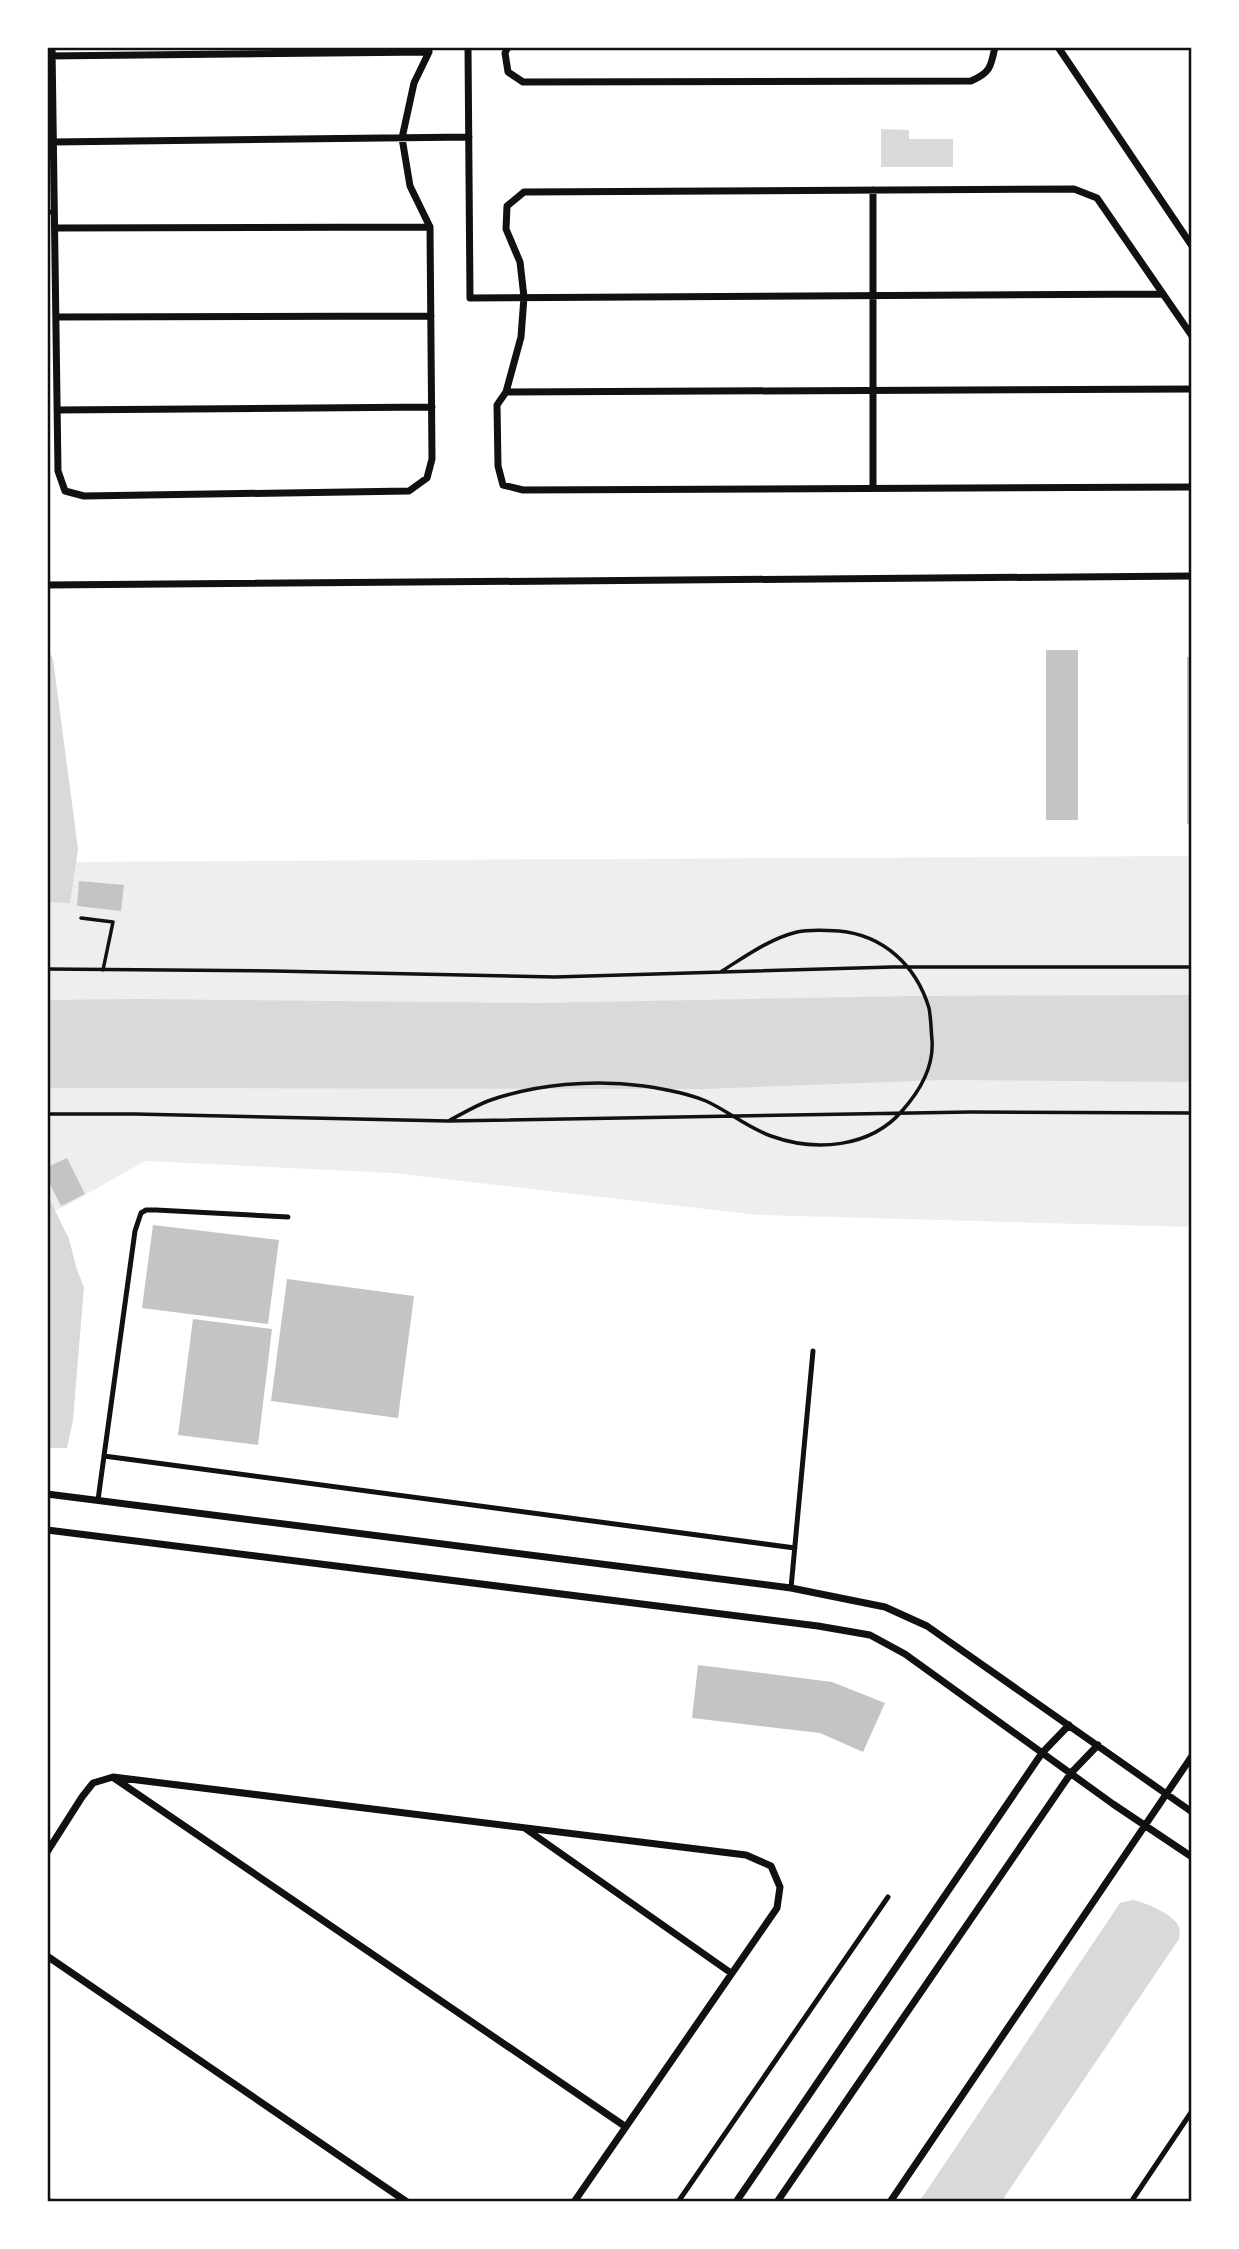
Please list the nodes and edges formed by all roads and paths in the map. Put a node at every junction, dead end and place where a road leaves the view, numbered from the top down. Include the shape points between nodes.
1 (52, 47) edge
2 (468, 47) edge
3 (508, 47) edge
4 (995, 47) edge
5 (1058, 47) edge
6 (429, 50) edge
7 (50, 56) edge
8 (469, 137) junction
9 (402, 138) junction
10 (53, 142) junction
11 (873, 190) junction
12 (51, 212) edge
13 (430, 227) junction
14 (55, 228) junction
15 (1192, 246) edge
16 (1163, 294) junction
17 (873, 296) junction
18 (524, 297) junction
19 (431, 316) junction
20 (56, 317) junction
21 (1192, 336) edge
22 (1192, 389) edge
23 (873, 390) junction
24 (506, 391) junction
25 (432, 407) junction
26 (57, 410) junction
27 (1192, 487) edge
28 (873, 488) junction
29 (1192, 576) edge
30 (1192, 582) edge
31 (47, 584) edge
32 (80, 918) dead end
33 (1192, 967) edge
34 (47, 969) edge
35 (103, 970) junction
36 (720, 972) junction
37 (1192, 1113) edge
38 (47, 1114) edge
39 (733, 1116) junction
40 (448, 1121) junction
41 (288, 1217) dead end
42 (813, 1351) dead end
43 (104, 1456) junction
44 (47, 1494) edge
45 (98, 1500) junction
46 (47, 1530) edge
47 (794, 1548) junction
48 (791, 1588) junction
49 (1069, 1725) junction
50 (1098, 1745) junction
51 (1042, 1753) junction
52 (1192, 1756) edge
53 (1071, 1773) junction
54 (113, 1777) junction
55 (1192, 1812) edge
56 (524, 1827) junction
57 (47, 1852) edge
58 (1192, 1857) edge
59 (888, 1897) dead end
60 (47, 1956) edge
61 (731, 1973) junction
62 (1192, 2110) edge
63 (626, 2127) junction
64 (407, 2202) edge
65 (574, 2202) edge
66 (678, 2202) edge
67 (736, 2202) edge
68 (777, 2202) edge
69 (890, 2202) edge
70 (1131, 2202) edge

1 - 7 street
2 - 8 street
3 - 4 street via 508,72 523,82 971,81 992,65
5 - 15 street
6 - 7 street
6 - 9 street via 414,83
7 - 10 street
8 - 9 street
8 - 18 street via 470,298
9 - 10 street
9 - 13 street via 410,186
10 - 12 street
11 - 16 street via 1074,189 1097,198
11 - 17 street
11 - 18 street via 524,192 507,206 506,229 520,262
12 - 14 street
13 - 14 street
13 - 19 street
14 - 20 street
16 - 17 street
16 - 21 street
17 - 18 street
17 - 23 street
18 - 24 street via 521,337
19 - 20 street
19 - 25 street
20 - 26 street
22 - 23 street
23 - 24 street
23 - 28 street
24 - 28 street via 497,405 498,466 503,485 523,490
25 - 26 street
25 - 26 street via 432,459 427,478 409,491 84,496 65,491 58,471
27 - 28 street
29 - 30 lane
29 - 31 street
32 - 35 path via 113,922
33 - 36 path
34 - 35 path
35 - 36 path via 555,977
36 - 39 path via 764,944 798,932 852,932 878,941 901,958 929,1009 932,1045 927,1077 892,1123 860,1139 829,1146 769,1136
37 - 39 path
38 - 40 path
39 - 40 path
39 - 40 path via 705,1101 644,1086 597,1083 516,1093 486,1101
41 - 43 lane via 141,1213
42 - 47 lane
43 - 45 lane
43 - 47 lane
44 - 45 street
45 - 48 street
46 - 51 street via 870,1635 905,1654
47 - 48 lane
48 - 49 street via 885,1607 927,1626
49 - 50 street
49 - 51 street
50 - 53 street
50 - 55 street
51 - 53 street
51 - 67 street
52 - 69 street
53 - 58 street
53 - 68 street
54 - 56 street
54 - 57 street via 93,1783
54 - 63 street
56 - 61 street
56 - 61 street via 746,1855 771,1866 780,1887 777,1908
59 - 66 lane
60 - 64 street
61 - 63 street
62 - 70 lane
63 - 65 street

